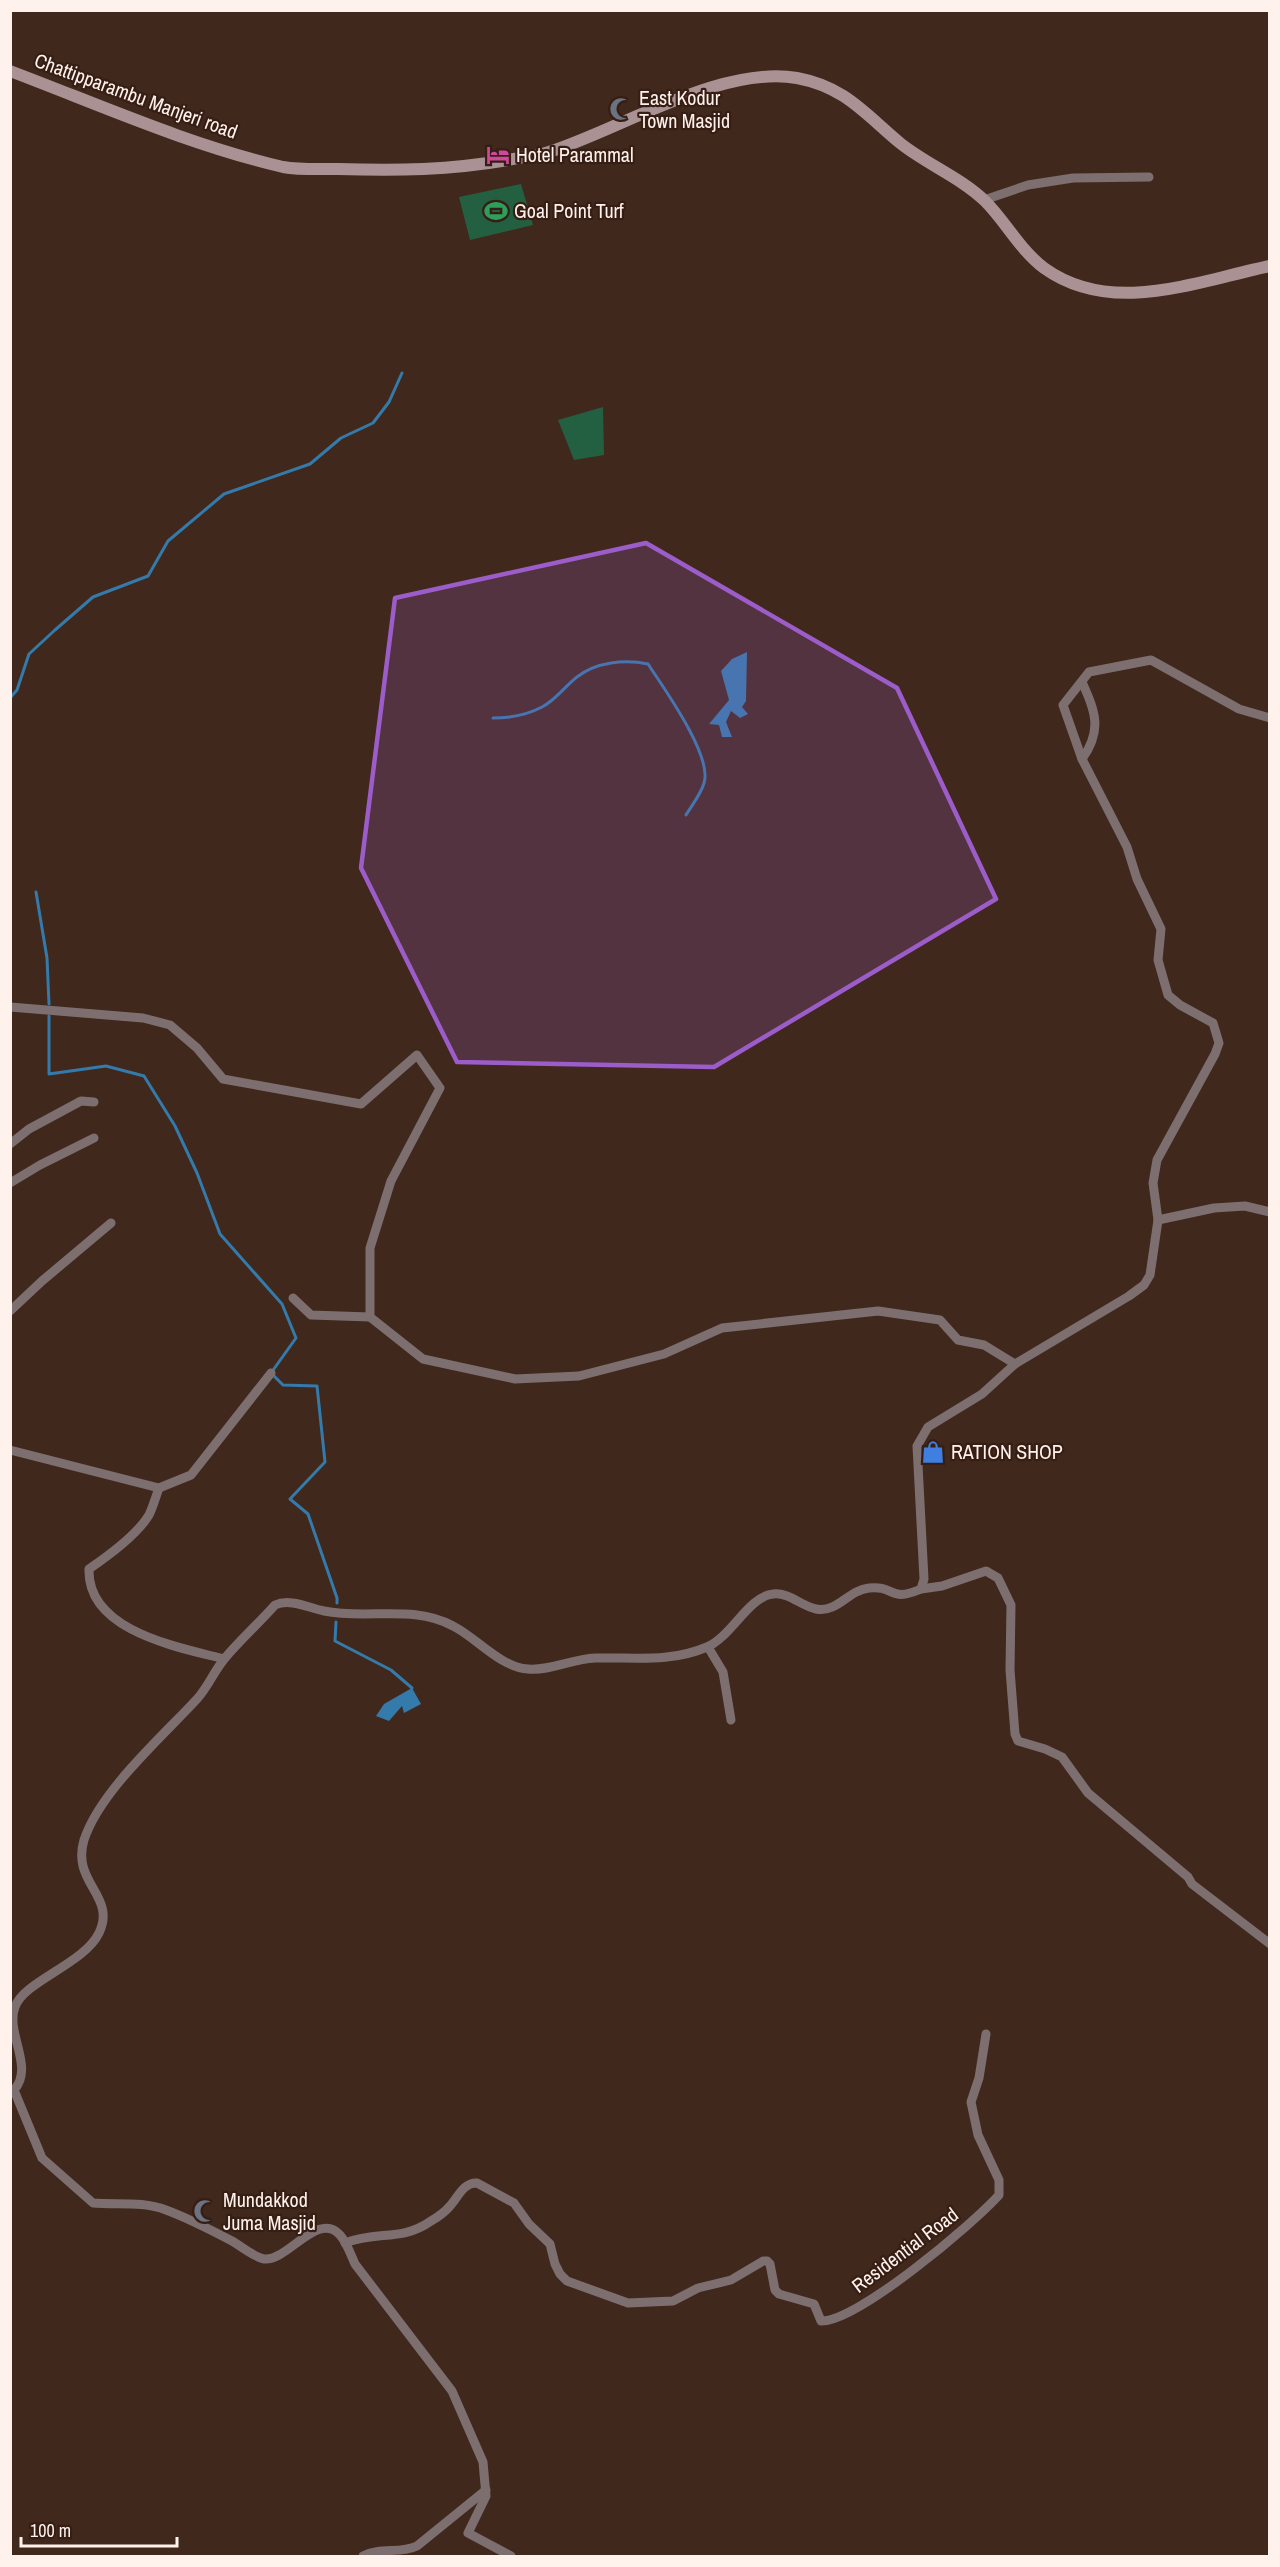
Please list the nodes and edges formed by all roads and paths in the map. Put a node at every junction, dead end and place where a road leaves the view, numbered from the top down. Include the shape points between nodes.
1 (10, 71) edge
2 (1149, 177) dead end
3 (984, 200) junction
4 (1269, 266) edge
5 (1082, 682) junction
6 (1269, 718) edge
7 (1082, 759) junction
8 (10, 1007) edge
9 (94, 1102) dead end
10 (94, 1138) dead end
11 (10, 1144) edge
12 (10, 1183) edge
13 (1269, 1212) edge
14 (1158, 1220) junction
15 (111, 1223) dead end
16 (293, 1298) dead end
17 (10, 1311) edge
18 (370, 1317) junction
19 (1015, 1364) junction
20 (272, 1373) dead end
21 (10, 1450) edge
22 (159, 1488) junction
23 (921, 1589) junction
24 (708, 1647) junction
25 (224, 1659) junction
26 (731, 1720) dead end
27 (1269, 1944) edge
28 (986, 2034) dead end
29 (12, 2091) edge
30 (345, 2243) junction
31 (486, 2490) junction
32 (363, 2556) edge
33 (511, 2556) edge

1 - 3 main road, Chattipparambu Manjeri road via 180,137 286,168 403,171 459,168 546,153 670,102 733,82 794,78 844,94 902,145
2 - 3 street via 1073,178 1028,185
3 - 4 main road, Chattipparambu Manjeri road via 1044,268 1099,291 1133,294
5 - 6 street via 1089,672 1151,660 1239,709
5 - 7 street via 1096,722 1093,744
5 - 7 street via 1064,705
7 - 14 street via 1127,847 1137,879 1161,929 1158,960 1168,995 1213,1023 1218,1035 1215,1054 1158,1160 1153,1183
8 - 18 street via 143,1018 170,1025 197,1048 223,1079 361,1104 417,1055 440,1088 391,1181 370,1248
9 - 11 street via 81,1101
10 - 12 street
13 - 14 street via 1245,1206 1214,1208
14 - 19 street via 1150,1275 1144,1285
15 - 17 street
16 - 18 street via 310,1315
18 - 19 street via 423,1359 515,1379 579,1376 664,1354 722,1328 878,1311 940,1320 958,1340 984,1345
19 - 23 street via 982,1394 928,1428 916,1446 923,1544
20 - 22 street via 191,1475
21 - 22 street
22 - 25 street via 149,1515 110,1555 89,1569 89,1585 96,1600 125,1626 165,1644
23 - 24 street via 902,1597 885,1589 868,1588 828,1609 815,1609 772,1593 755,1602 723,1638
23 - 27 street via 986,1571 998,1578 1011,1605 1010,1671 1018,1742 1062,1757 1088,1793 1192,1884
24 - 25 street via 660,1659 595,1658 526,1670 431,1617 327,1612 282,1602
24 - 26 street via 723,1671
25 - 29 street via 199,1697 108,1794 85,1839 80,1859 105,1917 91,1947 26,1992 15,2006 13,2022 21,2062 20,2080
28 - 30 street, Residential Road via 971,2102 978,2135 999,2180 999,2195 959,2233 871,2301 836,2318 820,2321 814,2304 779,2294 767,2261 731,2280 698,2288 674,2301 628,2303 608,2297 567,2281 555,2264 550,2244 514,2203 477,2183 466,2186 449,2207 404,2235 368,2236
29 - 30 street via 42,2158 93,2203 165,2209 263,2259 277,2257 315,2231 337,2232
30 - 31 street via 355,2264 452,2391 483,2462
31 - 32 street via 417,2546
31 - 33 street via 468,2533

